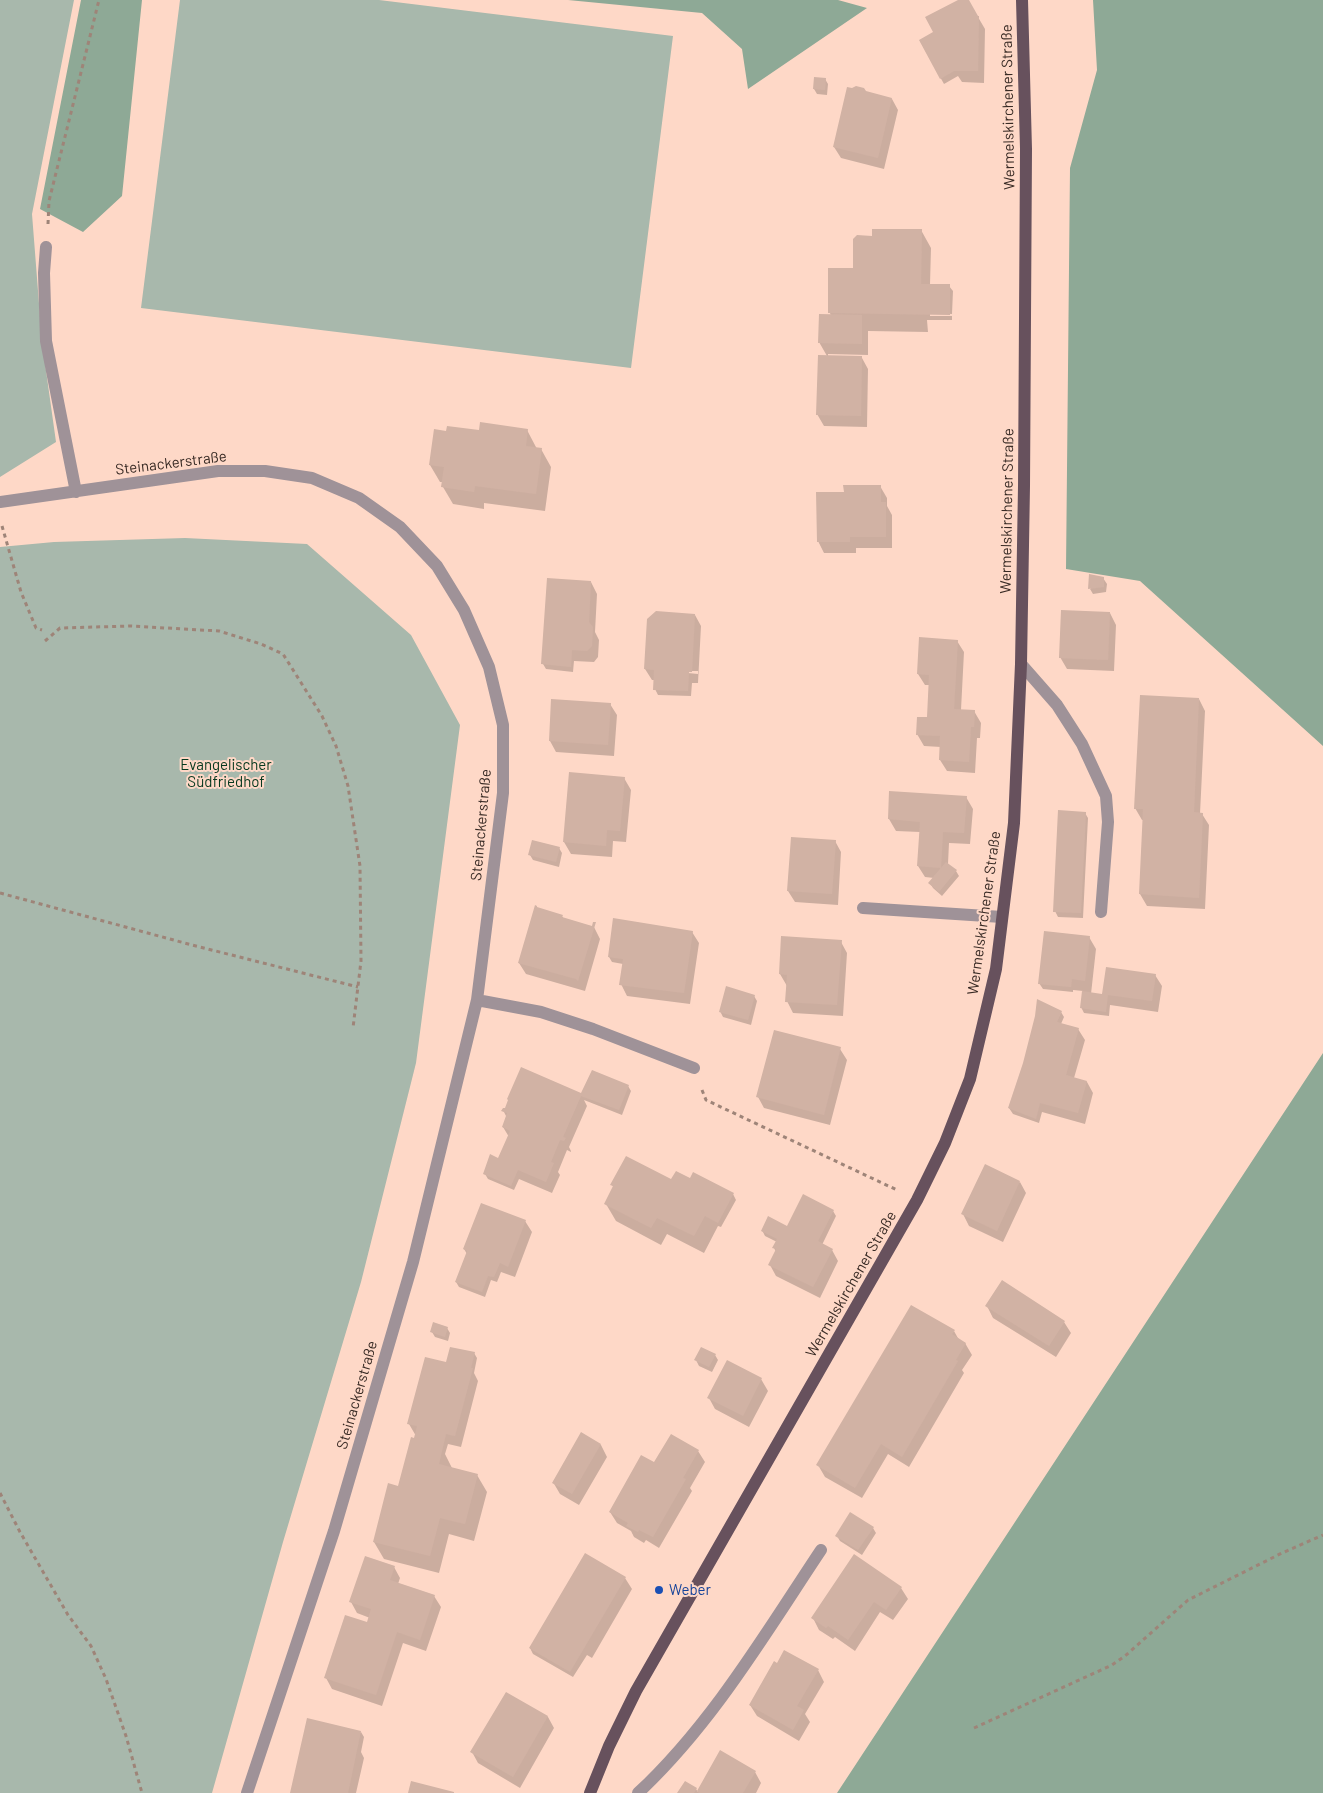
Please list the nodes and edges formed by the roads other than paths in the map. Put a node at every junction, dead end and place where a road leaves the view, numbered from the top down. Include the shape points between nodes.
1 (1022, 0) edge
2 (46, 247) road end
3 (76, 492) junction
4 (0, 502) edge
5 (1022, 664) junction
6 (863, 908) dead end
7 (1101, 912) dead end
8 (1002, 917) junction
9 (477, 1000) junction
10 (694, 1068) road end
11 (821, 1550) dead end
12 (247, 1793) edge
13 (590, 1793) edge
14 (638, 1793) edge

1 - 5 main road, Wermelskirchener Straße via 1026,148
2 - 3 street via 46,341
3 - 4 street, Steinackerstraße
3 - 9 street, Steinackerstraße via 218,471 265,471 312,478 359,498 400,527 436,566 464,610 489,667 503,725 503,793
5 - 7 street via 1057,705 1082,744 1106,796 1108,822
5 - 8 main road, Wermelskirchener Straße via 1014,823
6 - 8 street
8 - 13 main road, Wermelskirchener Straße via 996,968 970,1079 945,1143 918,1200 636,1691
9 - 10 street via 549,1014
9 - 12 street, Steinackerstraße via 410,1271 334,1531
11 - 14 street via 687,1743

